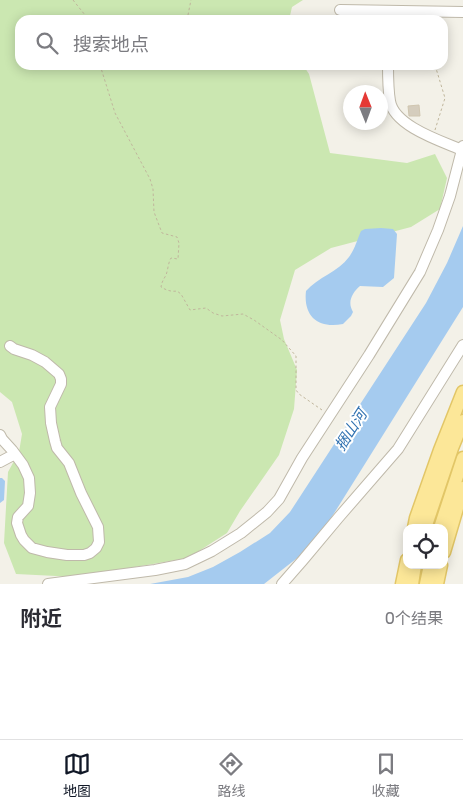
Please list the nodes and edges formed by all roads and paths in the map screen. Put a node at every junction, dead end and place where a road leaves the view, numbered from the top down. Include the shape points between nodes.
1 (73, 0) edge
2 (191, 0) edge
3 (340, 10) joint
4 (463, 12) edge
5 (85, 15) edge
6 (188, 15) edge
7 (339, 15) edge
8 (378, 15) edge
9 (404, 15) edge
10 (102, 70) edge
11 (388, 70) edge
12 (437, 70) edge
13 (433, 136) dead end
14 (462, 148) edge
15 (463, 345) edge
16 (10, 346) dead end
17 (463, 392) edge
18 (329, 415) junction
19 (463, 421) edge
20 (0, 435) edge
21 (15, 454) junction
22 (463, 458) edge
23 (0, 462) edge
24 (463, 488) edge
25 (415, 524) edge
26 (426, 524) edge
27 (441, 524) edge
28 (448, 539) edge
29 (405, 569) edge
30 (414, 569) edge
31 (429, 569) edge
32 (440, 569) edge
33 (48, 584) edge
34 (282, 584) edge
35 (402, 584) edge
36 (412, 584) edge
37 (426, 584) edge
38 (437, 584) edge

1 - 5 path
2 - 6 path
3 - 7 path
3 - 8 street
4 - 9 street
10 - 18 path via 115,113 150,179 154,212 162,233 177,238 179,243 178,260 170,258 161,287 178,291 190,310 206,308 222,316 243,314 282,340 296,356 296,390
11 - 14 street via 390,102 399,118
12 - 13 path via 445,98
14 - 18 street via 450,196 420,272
15 - 34 street via 398,449
16 - 21 street via 45,362 61,379 50,407 51,423 57,448 69,463 98,527 99,542 90,553 47,552 32,548 24,540 17,523 28,506 30,486 27,471
17 - 25 main road
18 - 33 street via 268,512 212,551 185,564
19 - 26 main road
20 - 21 street
21 - 23 street
22 - 27 main road
24 - 28 main road
29 - 35 main road
30 - 36 main road
31 - 37 main road
32 - 38 main road

